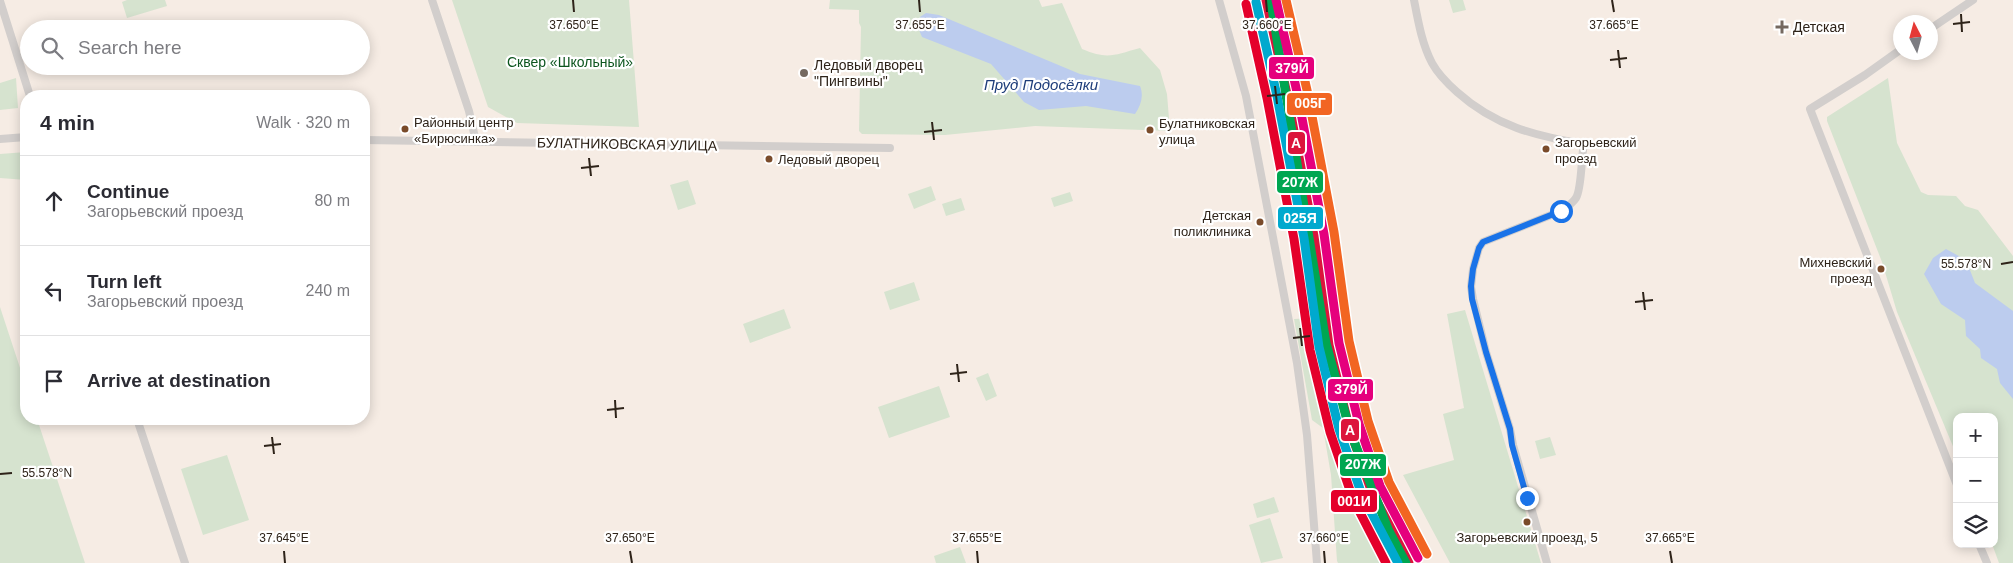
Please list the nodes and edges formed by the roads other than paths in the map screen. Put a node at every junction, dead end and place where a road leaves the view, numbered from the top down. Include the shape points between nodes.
1 (432, 0) edge
2 (1219, 0) edge
3 (1414, 0) edge
4 (1973, 0) edge
5 (0, 1) edge
6 (1938, 24) edge
7 (1893, 55) edge
8 (20, 64) edge
9 (23, 75) edge
10 (28, 90) edge
11 (20, 137) edge
12 (0, 139) edge
13 (370, 140) edge
14 (476, 142) junction
15 (890, 148) dead end
16 (139, 425) edge
17 (1953, 475) edge
18 (1981, 548) edge
19 (185, 563) edge
20 (1316, 563) edge
21 (1547, 563) edge
22 (1987, 563) edge

1 - 14 street
2 - 20 street via 1246,96 1297,363 1307,436
3 - 21 street via 1432,64 1468,102 1514,128 1584,144 1577,197 1561,211 1483,242 1473,269 1471,286 1486,352
4 - 6 street
5 - 8 street
7 - 17 street via 1810,109
9 - 10 street
11 - 12 street
13 - 14 street, БУЛАТНИКОВСКАЯ УЛИЦА
14 - 15 street, БУЛАТНИКОВСКАЯ УЛИЦА
16 - 19 street
18 - 22 street

